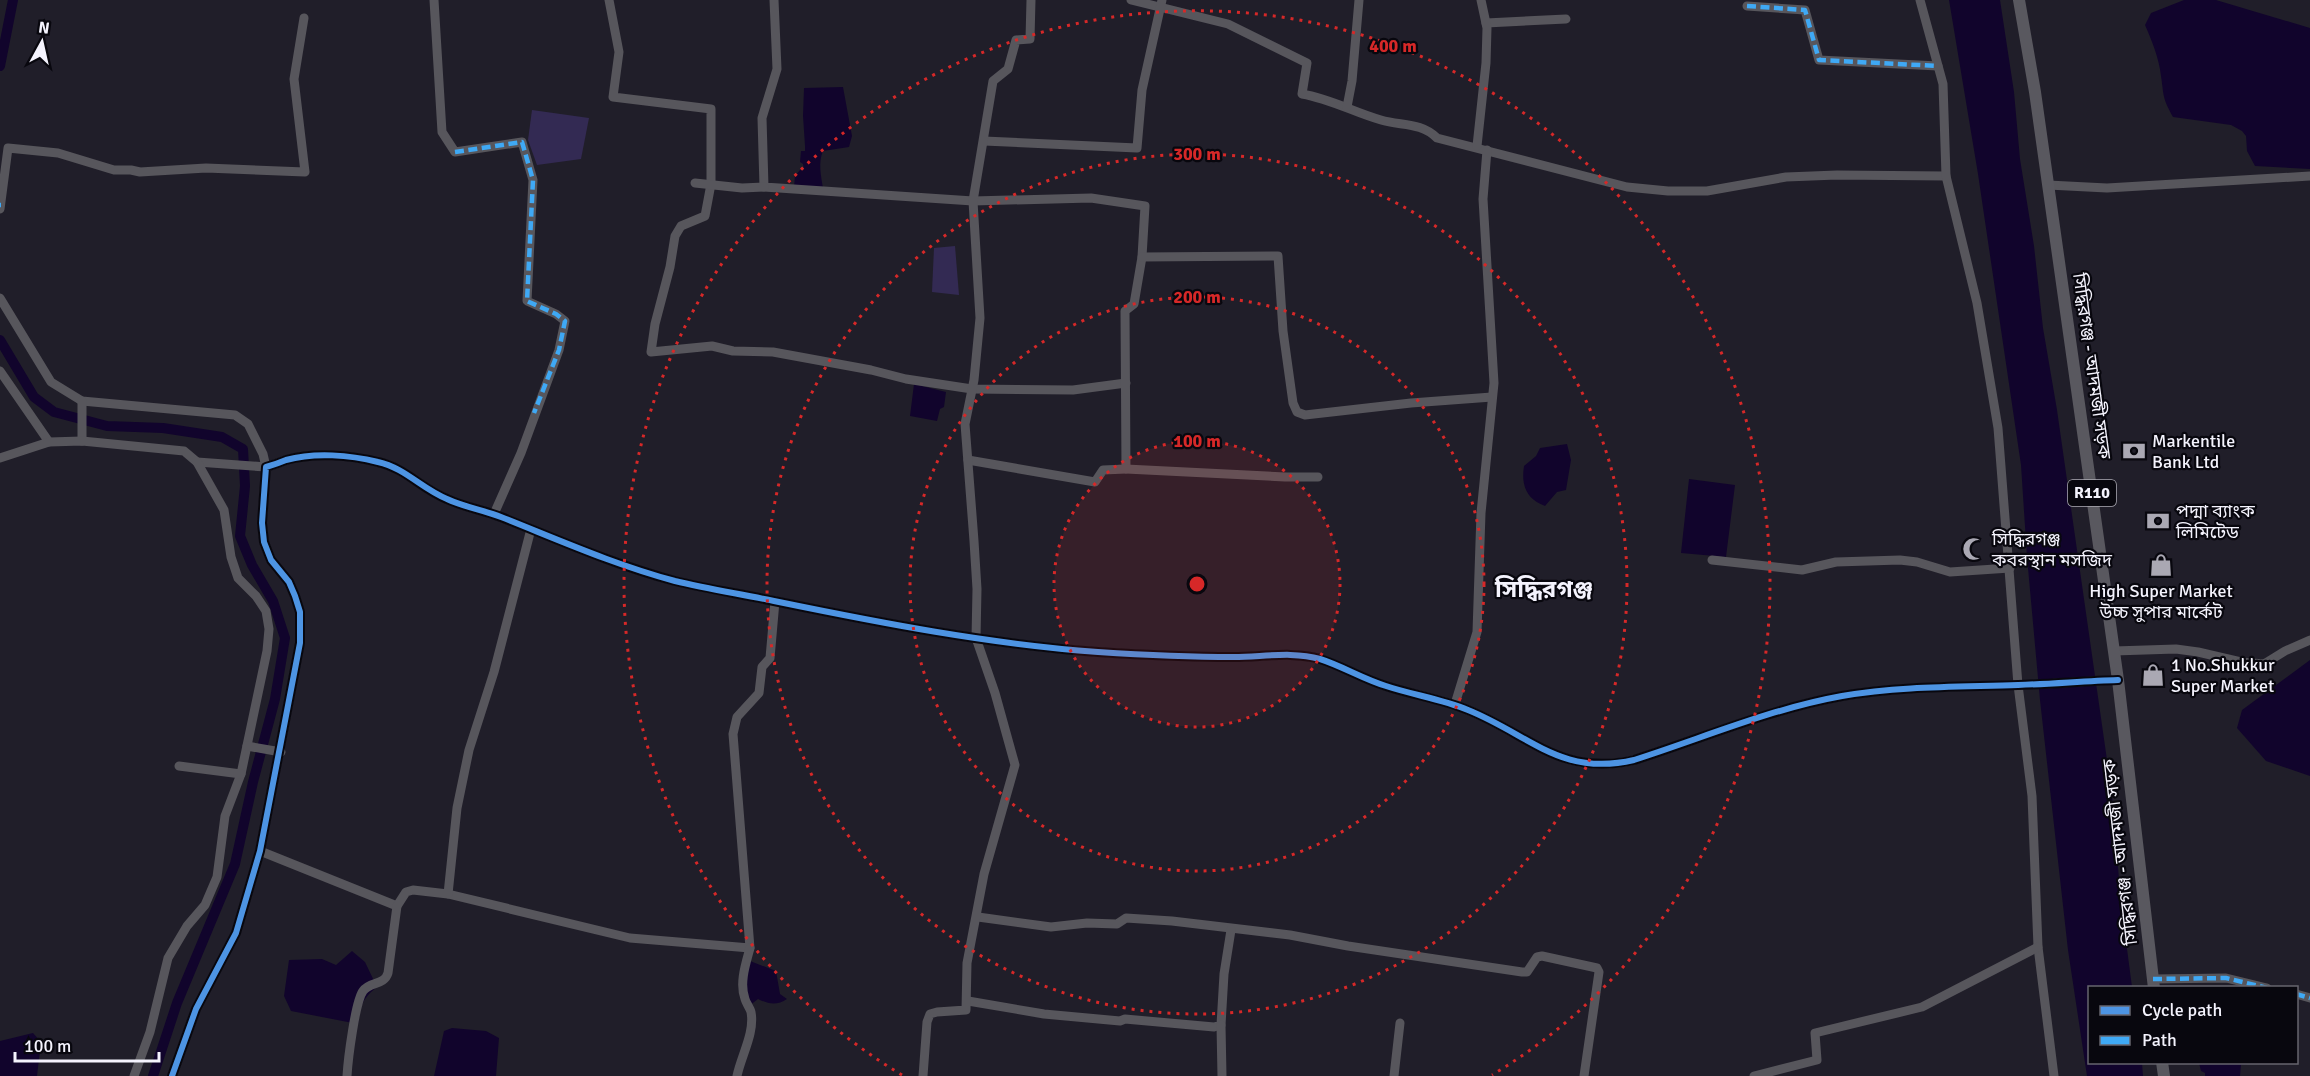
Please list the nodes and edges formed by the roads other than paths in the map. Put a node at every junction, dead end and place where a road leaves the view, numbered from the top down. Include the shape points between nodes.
1 (434, 0) edge
2 (609, 0) edge
3 (774, 0) edge
4 (1031, 0) edge
5 (1131, 0) edge
6 (1359, 0) edge
7 (1481, 0) edge
8 (1920, 0) edge
9 (2019, 0) edge
10 (1161, 4) edge
11 (1747, 6) dead end
12 (304, 18) dead end
13 (1566, 19) dead end
14 (1486, 23) junction
15 (1938, 66) junction
16 (1347, 107) junction
17 (984, 141) junction
18 (1477, 146) junction
19 (1487, 150) junction
20 (1946, 176) junction
21 (2310, 176) edge
22 (695, 183) dead end
23 (711, 184) junction
24 (2048, 185) junction
25 (764, 187) junction
26 (973, 201) junction
27 (0, 209) edge
28 (1142, 256) junction
29 (0, 298) edge
30 (0, 371) edge
31 (1126, 383) junction
32 (972, 388) junction
33 (1492, 397) junction
34 (82, 404) junction
35 (82, 439) junction
36 (49, 442) junction
37 (0, 458) edge
38 (968, 460) junction
39 (202, 463) junction
40 (263, 467) junction
41 (1126, 469) junction
42 (1318, 477) dead end
43 (494, 514) junction
44 (531, 529) junction
45 (1712, 560) dead end
46 (2010, 568) junction
47 (775, 601) junction
48 (976, 638) junction
49 (2310, 640) edge
50 (2114, 651) junction
51 (2118, 680) junction
52 (2018, 685) junction
53 (1455, 704) junction
54 (249, 746) junction
55 (278, 751) junction
56 (178, 766) dead end
57 (241, 774) junction
58 (260, 851) junction
59 (448, 894) junction
60 (397, 906) junction
61 (978, 917) junction
62 (1231, 930) junction
63 (2038, 947) junction
64 (750, 948) junction
65 (2154, 983) edge
66 (2262, 986) edge
67 (968, 1001) junction
68 (1400, 1023) dead end
69 (1221, 1025) junction
70 (134, 1076) edge
71 (172, 1076) edge
72 (347, 1076) edge
73 (737, 1076) edge
74 (923, 1076) edge
75 (1222, 1076) edge
76 (1394, 1076) edge
77 (1584, 1076) edge
78 (1754, 1076) edge
79 (2054, 1076) edge

1 - 43 street via 442,132 455,152 522,142 533,180 527,301 565,321 560,350
2 - 23 street via 619,52 614,97 711,109
3 - 25 street via 777,69 762,118
4 - 17 street via 1030,39 1016,40 1008,69 993,81
5 - 10 street
6 - 16 street
7 - 14 street
8 - 15 street
9 - 24 main road, সিদ্ধিরগঞ্জ - আদমজী সড়ক / R110
10 - 16 street via 1228,24 1307,63 1302,94
10 - 17 street via 1142,90 1137,148
11 - 15 street via 1805,10 1819,60
12 - 27 street via 294,79 305,172 114,170 58,153 8,148
13 - 14 street
14 - 18 street
15 - 20 street via 1945,100
16 - 18 street via 1382,120 1422,126 1437,138
17 - 26 street
18 - 19 street
19 - 20 street via 1627,187 1668,191 1707,191 1786,177
19 - 33 street via 1483,199
20 - 46 street via 1977,303 1992,388
21 - 24 street via 2107,188
22 - 23 street
23 - 25 street
23 - 32 street via 705,216 681,226 675,236 651,351 712,346 773,352
24 - 50 main road, সিদ্ধিরগঞ্জ - আদমজী সড়ক / R110
25 - 26 street
26 - 28 street via 1090,198 1145,206
26 - 32 street via 980,318
28 - 31 street via 1134,304 1125,310
28 - 33 street via 1278,256 1282,331 1297,412 1305,415
29 - 34 street via 51,382
30 - 36 street
31 - 32 street via 1073,390
31 - 41 street
32 - 38 street via 965,424
33 - 53 street via 1481,513 1477,632
34 - 35 street
34 - 40 street via 235,415 248,424 263,454
35 - 36 street
35 - 39 street via 184,451
36 - 37 street
38 - 41 street via 1095,482 1103,470
38 - 48 street
39 - 40 street
39 - 54 street via 224,510 238,578 266,611 267,651
40 - 43 street via 319,455 382,462 447,500
40 - 55 street via 264,542 271,560 289,582 300,612 300,643
41 - 42 street
43 - 44 street
44 - 47 street via 625,567
44 - 59 street via 494,672 469,750 457,807
45 - 46 street via 1802,570 1836,562 1900,560 1950,572
46 - 52 street
47 - 48 street
47 - 64 street via 770,658 762,667 759,693 737,717 733,734
48 - 53 street via 1148,655 1304,656 1390,688
48 - 61 street via 1015,765 984,874
49 - 50 street via 2264,664 2176,649
50 - 51 main road, সিদ্ধিরগঞ্জ - আদমজী সড়ক / R110
51 - 52 street
51 - 65 main road, সিদ্ধিরগঞ্জ - আদমজী সড়ক / R110
52 - 53 street via 1879,690 1832,698 1766,714 1612,765 1576,763 1550,753
52 - 63 street via 2032,796
54 - 55 street
54 - 57 street
55 - 58 street
56 - 57 street
57 - 70 street via 225,816 217,877 205,905 168,958 150,1032
58 - 60 street
58 - 71 street via 236,933 196,1009
59 - 60 street via 413,890 406,892
59 - 64 street via 630,938
60 - 72 street via 386,978 368,986 360,996
61 - 62 street via 1051,927 1117,924 1126,918
61 - 67 street via 967,963
62 - 69 street
62 - 77 street via 1290,935 1522,972 1527,972 1542,956 1597,968
63 - 78 street via 1922,1007 1815,1033 1817,1060
63 - 79 street
64 - 73 street via 744,981 744,997 751,1012 749,1039
65 - 66 street via 2226,978
67 - 69 street via 1044,1014
67 - 74 street via 966,1010 930,1014
68 - 76 street
69 - 75 street

